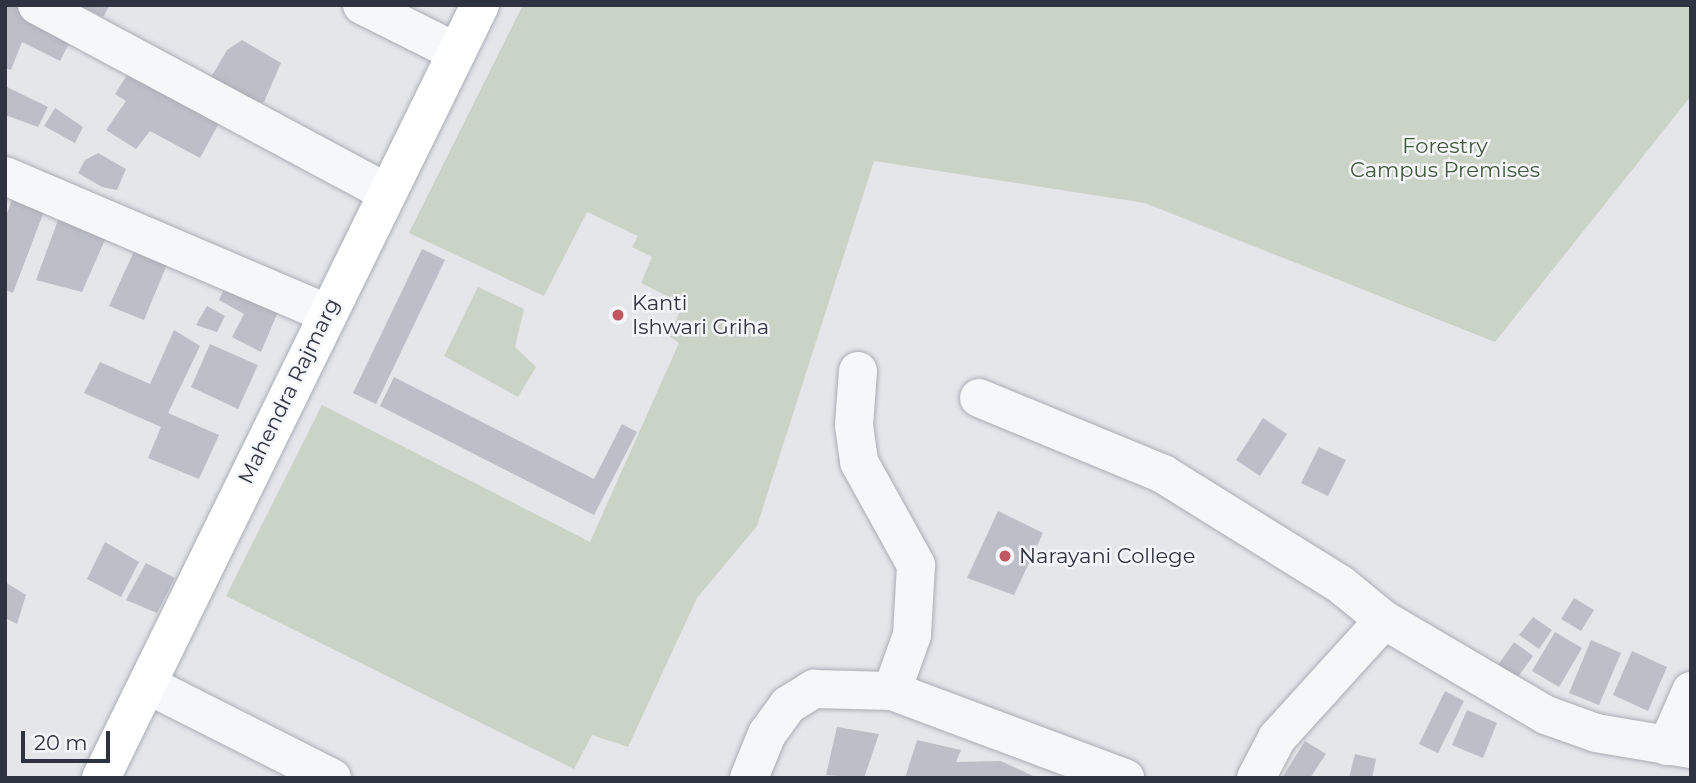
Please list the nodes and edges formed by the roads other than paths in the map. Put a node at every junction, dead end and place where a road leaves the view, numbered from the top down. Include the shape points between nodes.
1 (37, 5) edge
2 (362, 5) edge
3 (480, 5) edge
4 (456, 52) junction
5 (5, 176) edge
6 (386, 192) junction
7 (326, 313) junction
8 (858, 370) dead end
9 (979, 398) dead end
10 (1384, 620) junction
11 (148, 685) junction
12 (892, 691) junction
13 (1691, 691) edge
14 (1679, 747) edge
15 (101, 778) edge
16 (332, 778) edge
17 (749, 778) edge
18 (1125, 778) edge
19 (1256, 778) edge

1 - 6 street
2 - 4 street
3 - 4 highway, Mahendra Rajmarg
4 - 6 highway, Mahendra Rajmarg
5 - 7 street
6 - 7 highway, Mahendra Rajmarg
7 - 11 highway, Mahendra Rajmarg
8 - 12 street via 854,425 859,462 916,565 912,635
9 - 10 street via 1163,474 1340,583
10 - 14 street via 1546,715 1596,733
10 - 19 street via 1277,738
11 - 15 highway, Mahendra Rajmarg
11 - 16 street
12 - 17 street via 814,689 788,705 767,734
12 - 18 street
13 - 14 street

